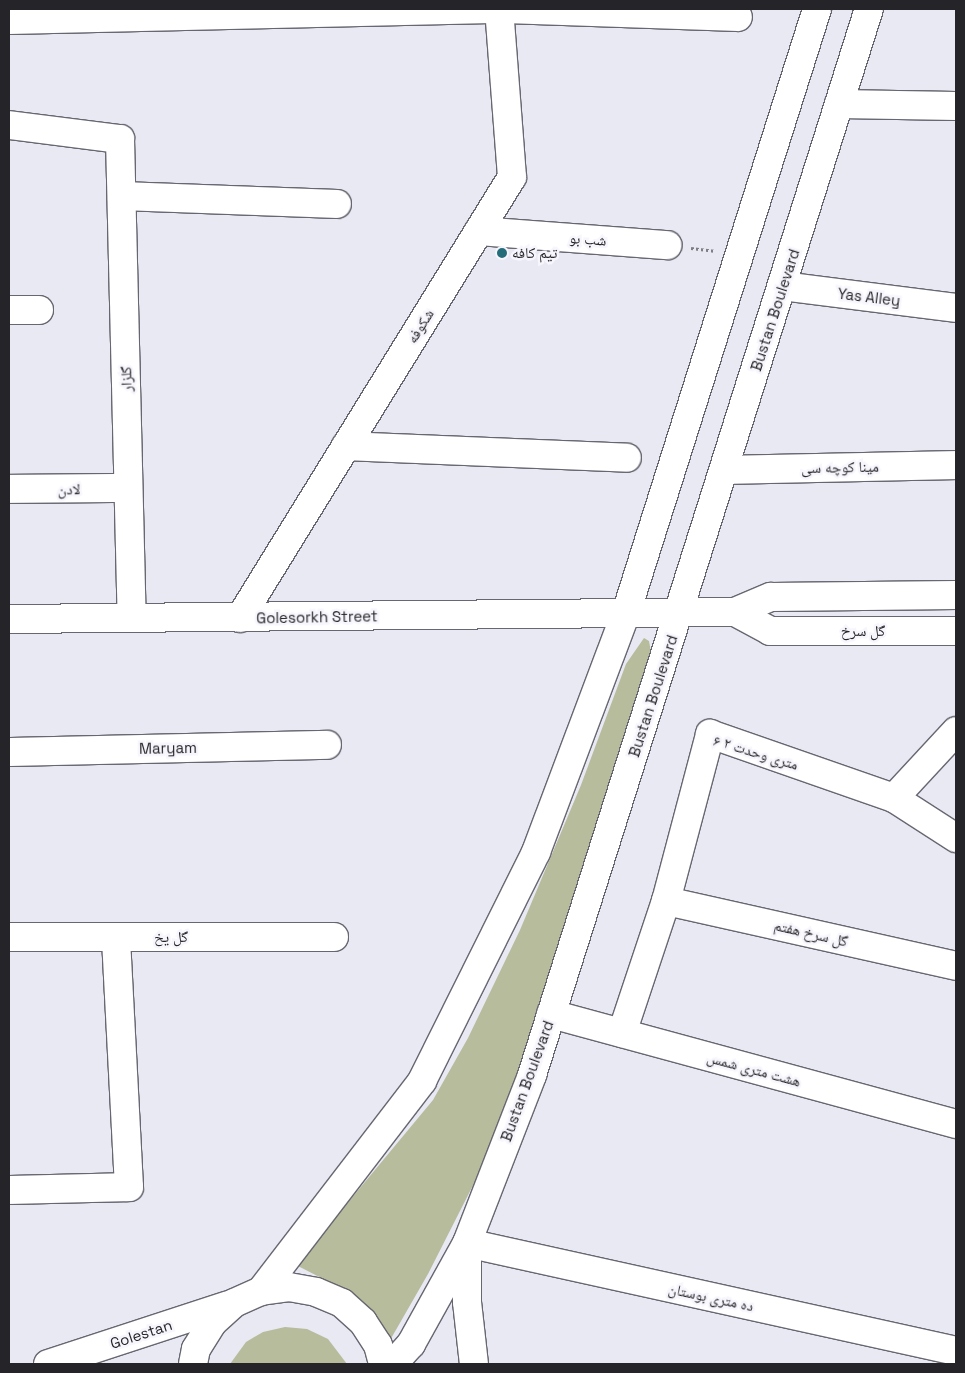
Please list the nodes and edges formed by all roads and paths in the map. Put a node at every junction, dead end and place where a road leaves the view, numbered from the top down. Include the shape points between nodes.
1 (492, 9) edge
2 (499, 9) edge
3 (505, 9) edge
4 (817, 9) edge
5 (870, 9) edge
6 (738, 17) dead end
7 (9, 20) edge
8 (840, 104) junction
9 (956, 106) edge
10 (9, 125) edge
11 (122, 196) junction
12 (337, 204) dead end
13 (479, 231) junction
14 (667, 245) joint
15 (740, 255) junction
16 (782, 286) junction
17 (956, 308) edge
18 (9, 310) edge
19 (39, 310) dead end
20 (346, 446) junction
21 (627, 458) dead end
22 (956, 465) edge
23 (724, 470) junction
24 (128, 488) junction
25 (9, 489) edge
26 (956, 595) edge
27 (735, 612) junction
28 (626, 613) junction
29 (679, 613) junction
30 (132, 618) junction
31 (240, 618) junction
32 (9, 619) edge
33 (956, 630) edge
34 (956, 731) edge
35 (327, 745) dead end
36 (9, 752) edge
37 (894, 798) junction
38 (956, 838) edge
39 (666, 901) junction
40 (9, 937) edge
41 (116, 937) junction
42 (334, 937) dead end
43 (956, 966) edge
44 (552, 1014) junction
45 (622, 1033) junction
46 (956, 1124) edge
47 (9, 1190) edge
48 (467, 1243) junction
49 (262, 1291) junction
50 (234, 1303) junction
51 (956, 1351) edge
52 (48, 1364) edge
53 (193, 1364) edge
54 (383, 1364) edge
55 (392, 1364) edge
56 (474, 1364) edge

1 - 7 street
2 - 13 street, شکوفه via 512,177
3 - 6 street
4 - 15 street
5 - 8 street, Bustan Boulevard
8 - 9 street
8 - 16 street, Bustan Boulevard
10 - 11 street, گلزار via 120,139
11 - 12 street
11 - 24 street, گلزار
13 - 14 street, شب بو
13 - 20 street, شکوفه
14 - 15 path
15 - 28 street
16 - 17 street, Yas Alley
16 - 23 street, Bustan Boulevard
18 - 19 street
20 - 21 street
20 - 31 street, شکوفه
22 - 23 street, مینا کوچه سی
23 - 29 street, Bustan Boulevard
24 - 25 street, لادن
24 - 30 street, گلزار
26 - 27 street via 771,597
27 - 29 street, Golesorkh Street
27 - 33 street, گل سرخ via 770,631
28 - 29 street, Golesorkh Street
28 - 31 street, Golesorkh Street
28 - 49 street via 536,852 422,1081
29 - 44 street, Bustan Boulevard
30 - 31 street, Golesorkh Street
30 - 32 street, Golesorkh Street
34 - 37 street
35 - 36 street, Maryam
37 - 38 street, ۶ متری وحدت ۲
37 - 39 street, ۶ متری وحدت ۲ via 710,734
39 - 43 street, گل سرخ هفتم
39 - 45 street
40 - 41 street, گل یخ
41 - 42 street, گل یخ
41 - 47 street via 129,1187
44 - 45 street, هشت متری شمس
44 - 48 street, Bustan Boulevard
45 - 46 street, هشت متری شمس
48 - 51 street, ده متری بوستان
48 - 55 street, Bustan Boulevard via 411,1344
48 - 56 street via 467,1302
49 - 50 street
49 - 54 street via 289,1287 316,1292 342,1303 363,1322 378,1345
50 - 52 street, Golestan
50 - 53 street via 212,1323 196,1349

